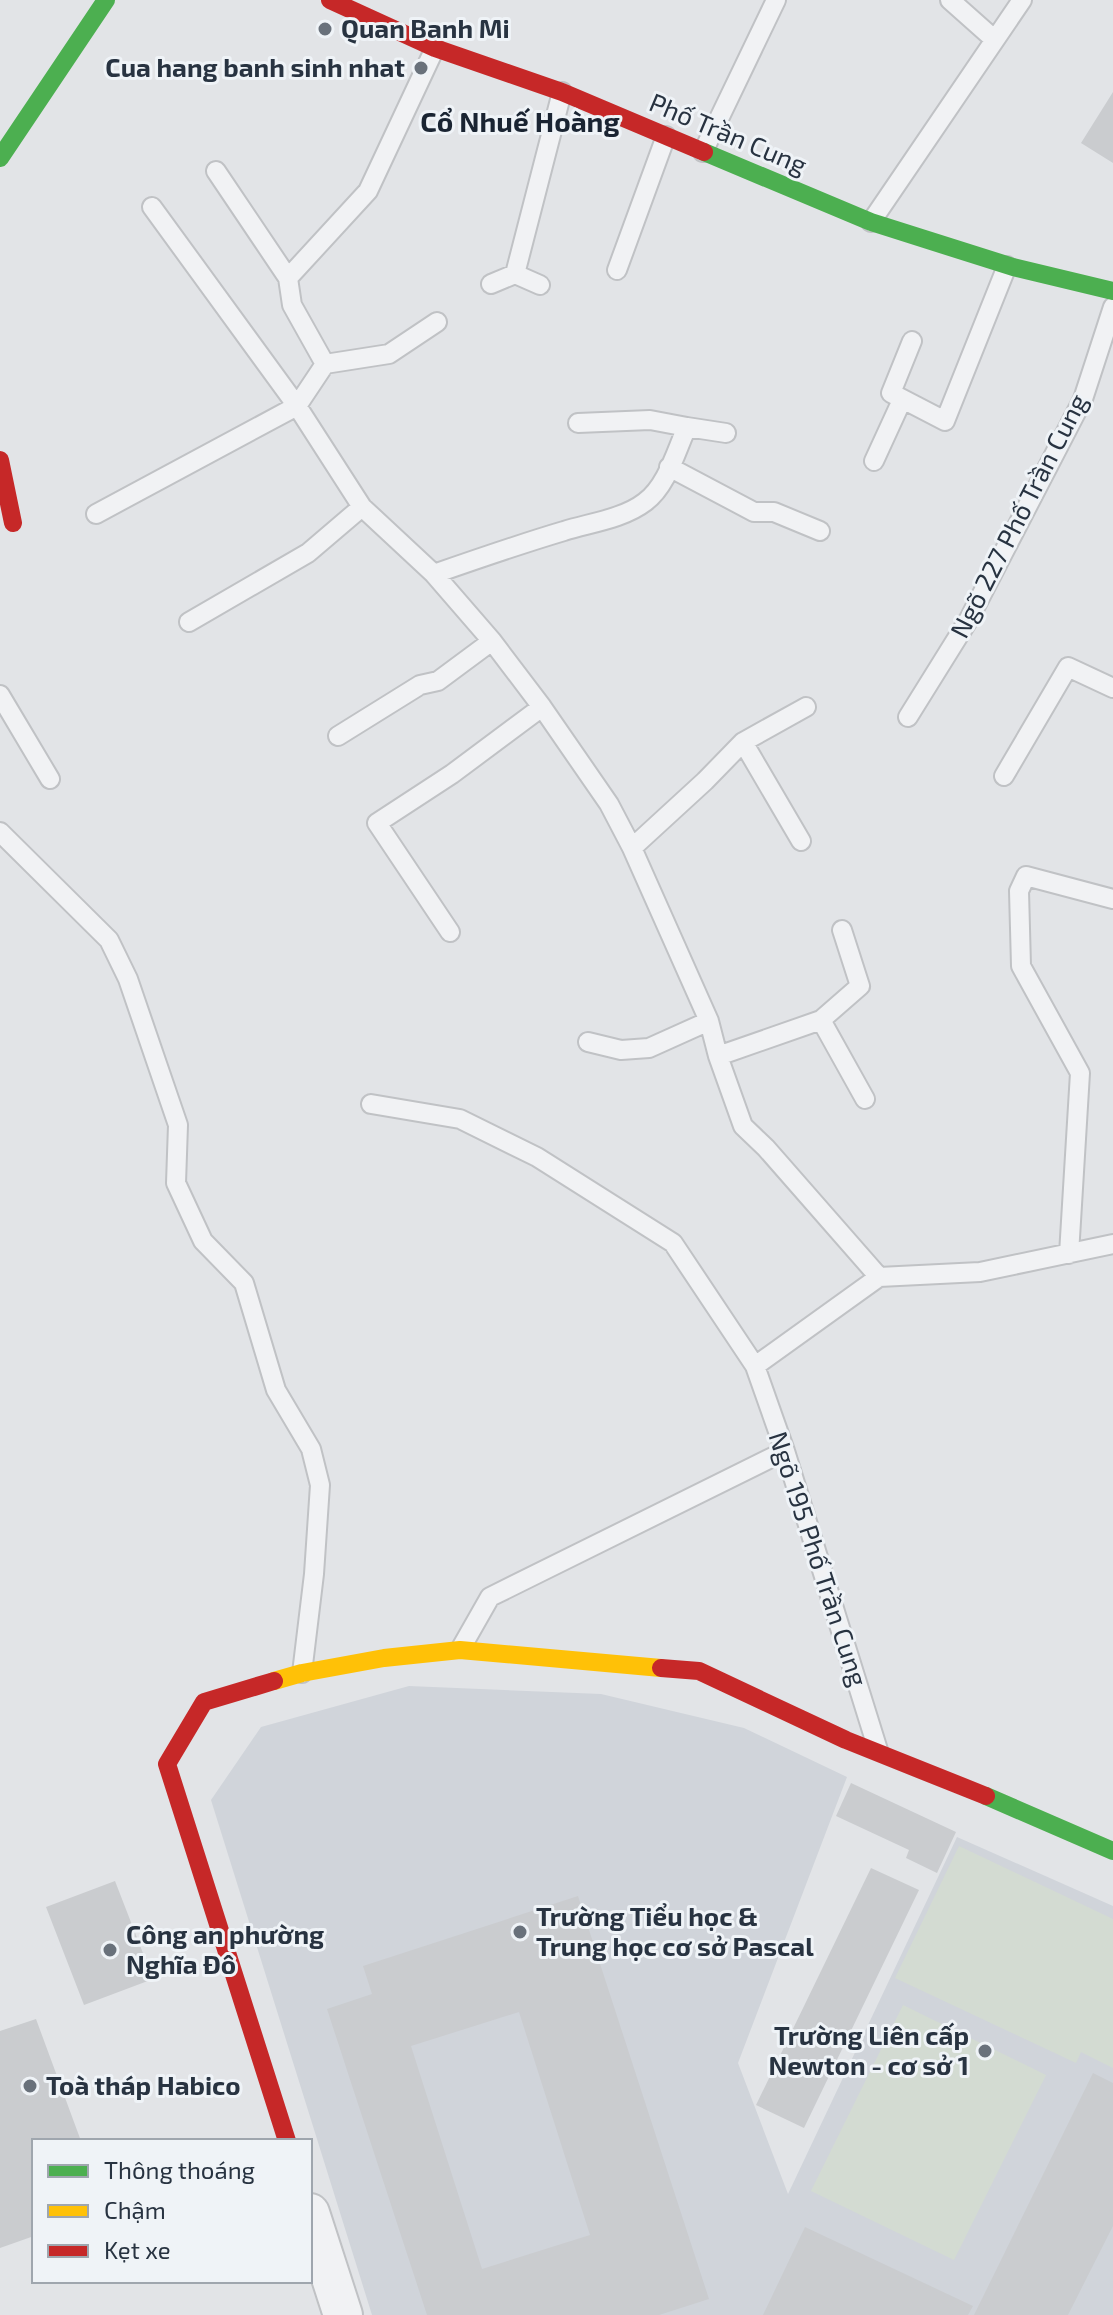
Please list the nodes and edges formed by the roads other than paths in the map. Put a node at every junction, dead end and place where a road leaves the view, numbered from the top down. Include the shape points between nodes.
1 (106, 0) edge
2 (330, 0) edge
3 (776, 0) edge
4 (950, 0) edge
5 (1022, 0) edge
6 (995, 40) junction
7 (435, 48) junction
8 (562, 92) junction
9 (666, 136) junction
10 (703, 152) junction
11 (0, 158) edge
12 (216, 171) dead end
13 (152, 207) dead end
14 (871, 222) junction
15 (1007, 266) junction
16 (617, 270) dead end
17 (515, 274) junction
18 (288, 278) junction
19 (491, 284) dead end
20 (540, 285) dead end
21 (1113, 291) edge
22 (1113, 307) edge
23 (437, 322) dead end
24 (912, 341) dead end
25 (325, 364) junction
26 (902, 400) junction
27 (297, 406) junction
28 (578, 423) dead end
29 (687, 427) junction
30 (726, 433) dead end
31 (0, 460) edge
32 (874, 461) dead end
33 (669, 467) junction
34 (362, 507) junction
35 (96, 514) dead end
36 (13, 523) dead end
37 (820, 531) dead end
38 (434, 574) junction
39 (189, 622) dead end
40 (492, 641) junction
41 (1113, 688) edge
42 (0, 695) edge
43 (542, 707) junction
44 (806, 707) dead end
45 (908, 717) dead end
46 (338, 736) dead end
47 (743, 742) junction
48 (1004, 776) dead end
49 (50, 779) dead end
50 (0, 832) edge
51 (801, 841) dead end
52 (632, 848) junction
53 (1113, 899) edge
54 (842, 930) dead end
55 (450, 932) dead end
56 (821, 1020) junction
57 (709, 1021) junction
58 (588, 1042) dead end
59 (718, 1056) junction
60 (865, 1099) dead end
61 (371, 1104) dead end
62 (1113, 1244) edge
63 (1069, 1254) junction
64 (879, 1277) junction
65 (755, 1366) junction
66 (785, 1451) junction
67 (460, 1650) junction
68 (302, 1673) junction
69 (879, 1752) junction
70 (1113, 1851) edge
71 (286, 2139) edge
72 (312, 2219) edge
73 (343, 2315) edge

1 - 11 street
2 - 7 street, Phố Trần Cung
3 - 10 lane
4 - 6 lane
5 - 6 lane
6 - 14 lane
7 - 8 street, Phố Trần Cung
7 - 18 lane via 368,191
8 - 9 street, Phố Trần Cung
8 - 17 lane
9 - 10 street, Phố Trần Cung
9 - 16 lane
10 - 14 street, Phố Trần Cung
12 - 18 lane
13 - 27 lane
14 - 15 street, Phố Trần Cung
15 - 21 street, Phố Trần Cung
15 - 26 lane via 945,421
17 - 19 lane
17 - 20 lane
18 - 25 lane via 292,305
22 - 45 lane, Ngõ 227 Phố Trần Cung via 1083,399 969,619
23 - 25 lane via 389,354
24 - 26 lane via 891,393
25 - 27 lane
26 - 32 lane
27 - 34 lane
27 - 35 lane
28 - 29 lane via 650,420
29 - 30 lane
29 - 33 lane
31 - 36 street
33 - 37 lane via 754,512 774,512
33 - 38 lane via 646,502 625,513
34 - 38 lane
34 - 39 lane via 308,553
38 - 40 lane
40 - 43 lane
40 - 46 lane via 438,681 420,685
41 - 48 lane via 1068,667
42 - 49 lane
43 - 52 lane via 609,804
43 - 55 lane via 377,823
44 - 47 lane
47 - 51 lane
47 - 52 lane
50 - 68 lane via 109,940 128,979 178,1125 176,1183 203,1241 244,1283 276,1390 311,1449 320,1485
52 - 57 lane
53 - 63 lane via 1026,876 1019,891 1021,966 1080,1073
54 - 56 lane via 860,986
56 - 59 lane
56 - 60 lane
57 - 58 lane via 649,1048 621,1050
57 - 59 lane
59 - 64 lane via 743,1126
61 - 65 lane, Ngõ 195 Phố Trần Cung via 460,1119 537,1157 673,1243
62 - 63 lane
63 - 64 lane via 980,1272
64 - 65 lane
65 - 66 lane, Ngõ 195 Phố Trần Cung
66 - 67 lane via 490,1597
66 - 69 lane, Ngõ 195 Phố Trần Cung
67 - 68 street
67 - 69 street via 699,1671
68 - 71 street via 204,1702 167,1764
69 - 70 street
72 - 73 street

